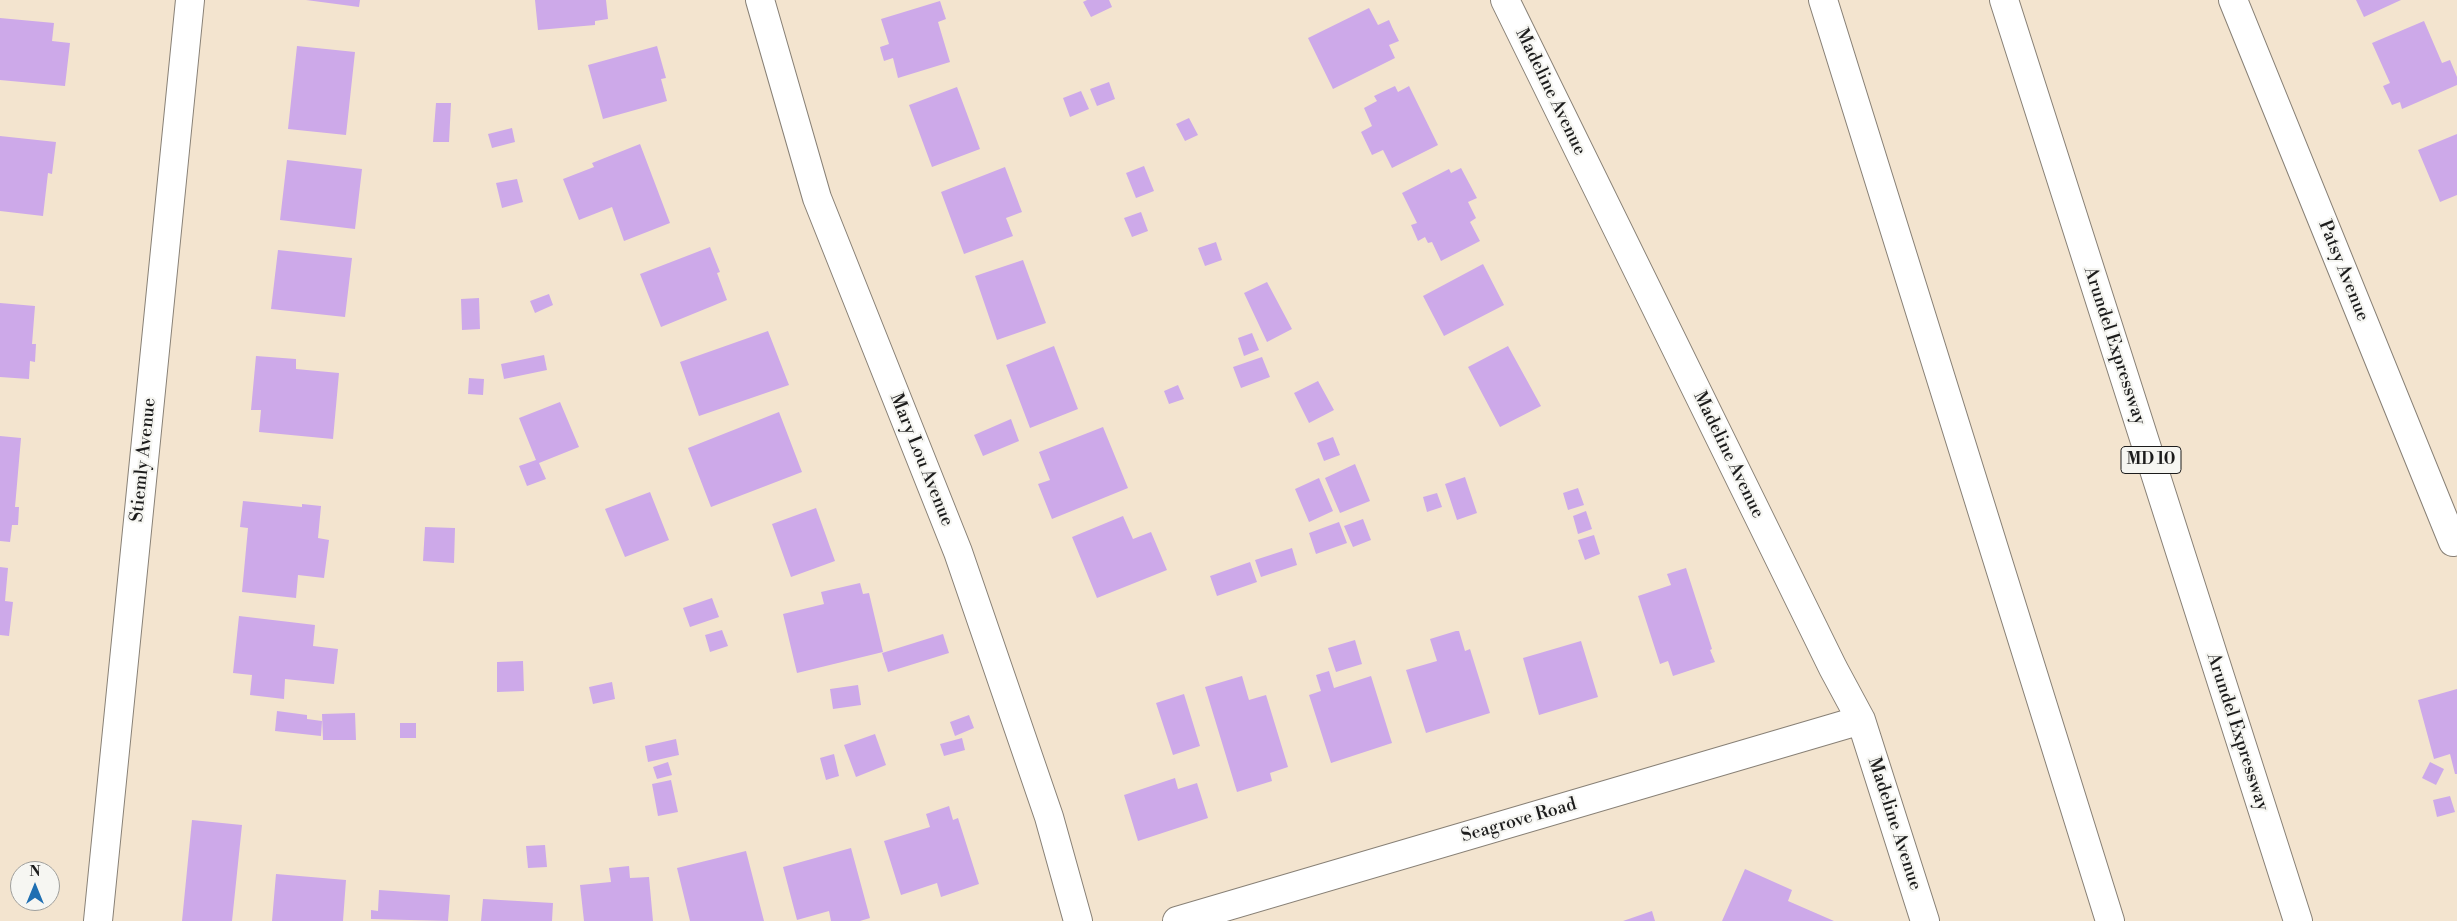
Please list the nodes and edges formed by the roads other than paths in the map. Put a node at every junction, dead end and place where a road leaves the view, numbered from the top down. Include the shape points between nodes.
1 (190, 0) edge
2 (760, 0) edge
3 (1505, 0) edge
4 (1823, 0) edge
5 (2004, 0) edge
6 (2233, 0) edge
7 (2455, 541) edge
8 (1861, 720) junction
9 (98, 921) edge
10 (1078, 921) edge
11 (1177, 921) edge
12 (1925, 921) edge
13 (2110, 921) edge
14 (2298, 921) edge

1 - 9 main road, Stiemly Avenue
2 - 10 main road, Mary Lou Avenue via 817,198 958,552 1049,817
3 - 8 main road, Madeline Avenue via 1832,668
4 - 13 main road
5 - 14 main road, Arundel Expressway / MD 10
6 - 7 main road, Patsy Avenue
8 - 11 main road, Seagrove Road
8 - 12 main road, Madeline Avenue

